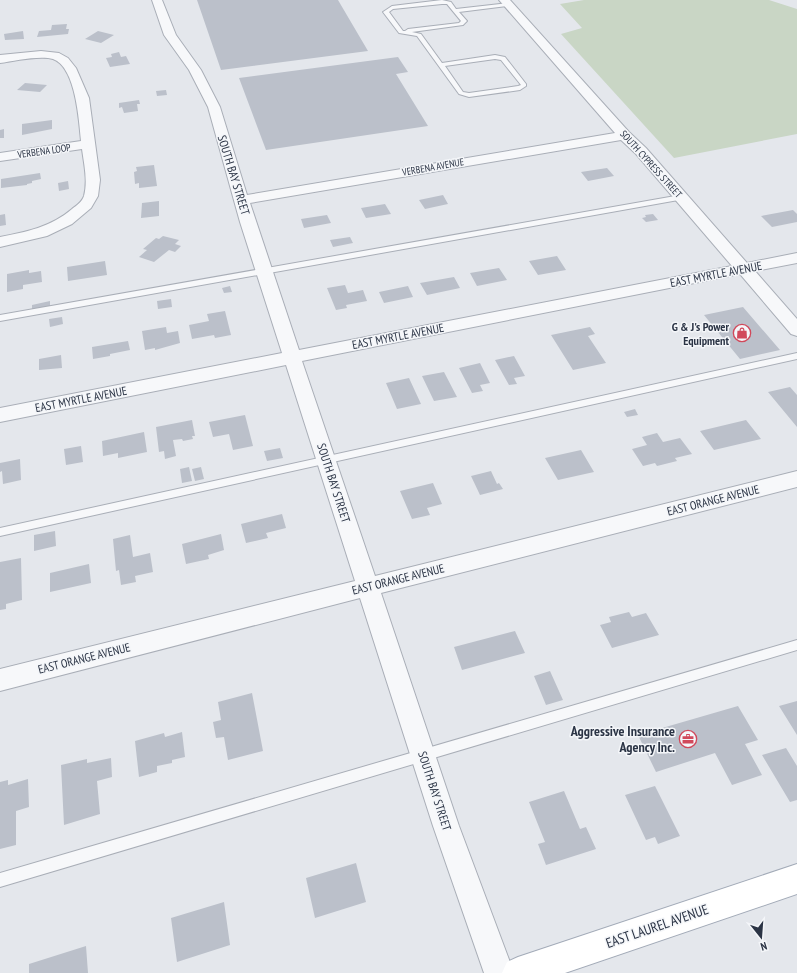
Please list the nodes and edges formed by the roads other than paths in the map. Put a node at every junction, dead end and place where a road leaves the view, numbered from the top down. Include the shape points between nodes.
1 (157, 0) edge
2 (506, 2) edge
3 (455, 11) junction
4 (417, 33) junction
5 (0, 59) edge
6 (440, 65) junction
7 (624, 135) junction
8 (88, 144) junction
9 (0, 157) edge
10 (681, 197) junction
11 (242, 200) junction
12 (0, 242) edge
13 (797, 258) edge
14 (743, 269) junction
15 (265, 271) junction
16 (0, 318) edge
17 (797, 330) edge
18 (797, 356) edge
19 (293, 357) junction
20 (0, 415) edge
21 (326, 460) junction
22 (797, 479) edge
23 (0, 532) edge
24 (368, 586) junction
25 (797, 645) edge
26 (0, 680) edge
27 (423, 755) junction
28 (797, 879) edge
29 (0, 880) edge
30 (499, 973) edge
31 (518, 973) edge

1 - 11 street, SOUTH BAY STREET via 170,35 196,70 214,107
2 - 3 lane
2 - 7 street, SOUTH CYPRESS STREET
3 - 4 lane via 464,21 461,24
3 - 4 lane via 448,3 442,2 392,8 386,12 401,32
4 - 6 lane
5 - 8 street, VERBENA LOOP via 40,55 55,56 64,61 82,94
6 - 6 lane via 461,93 469,95 520,88 524,85 503,58
7 - 10 street, SOUTH CYPRESS STREET
7 - 11 street, VERBENA AVENUE
8 - 9 street, VERBENA LOOP
8 - 12 street, VERBENA LOOP via 93,180 91,196 86,205 67,221 55,227 27,237
10 - 14 street, SOUTH CYPRESS STREET
10 - 15 lane
11 - 15 street, SOUTH BAY STREET
13 - 14 street, EAST MYRTLE AVENUE
14 - 17 street, SOUTH CYPRESS STREET
14 - 19 street, EAST MYRTLE AVENUE
15 - 16 lane
15 - 19 street, SOUTH BAY STREET
18 - 21 lane
19 - 20 street, EAST MYRTLE AVENUE
19 - 21 street, SOUTH BAY STREET
21 - 23 lane
21 - 24 street, SOUTH BAY STREET
22 - 24 street, EAST ORANGE AVENUE
24 - 26 street, EAST ORANGE AVENUE
24 - 27 street, SOUTH BAY STREET
25 - 27 lane
27 - 29 lane
27 - 30 street, SOUTH BAY STREET
28 - 31 main road, EAST LAUREL AVENUE

